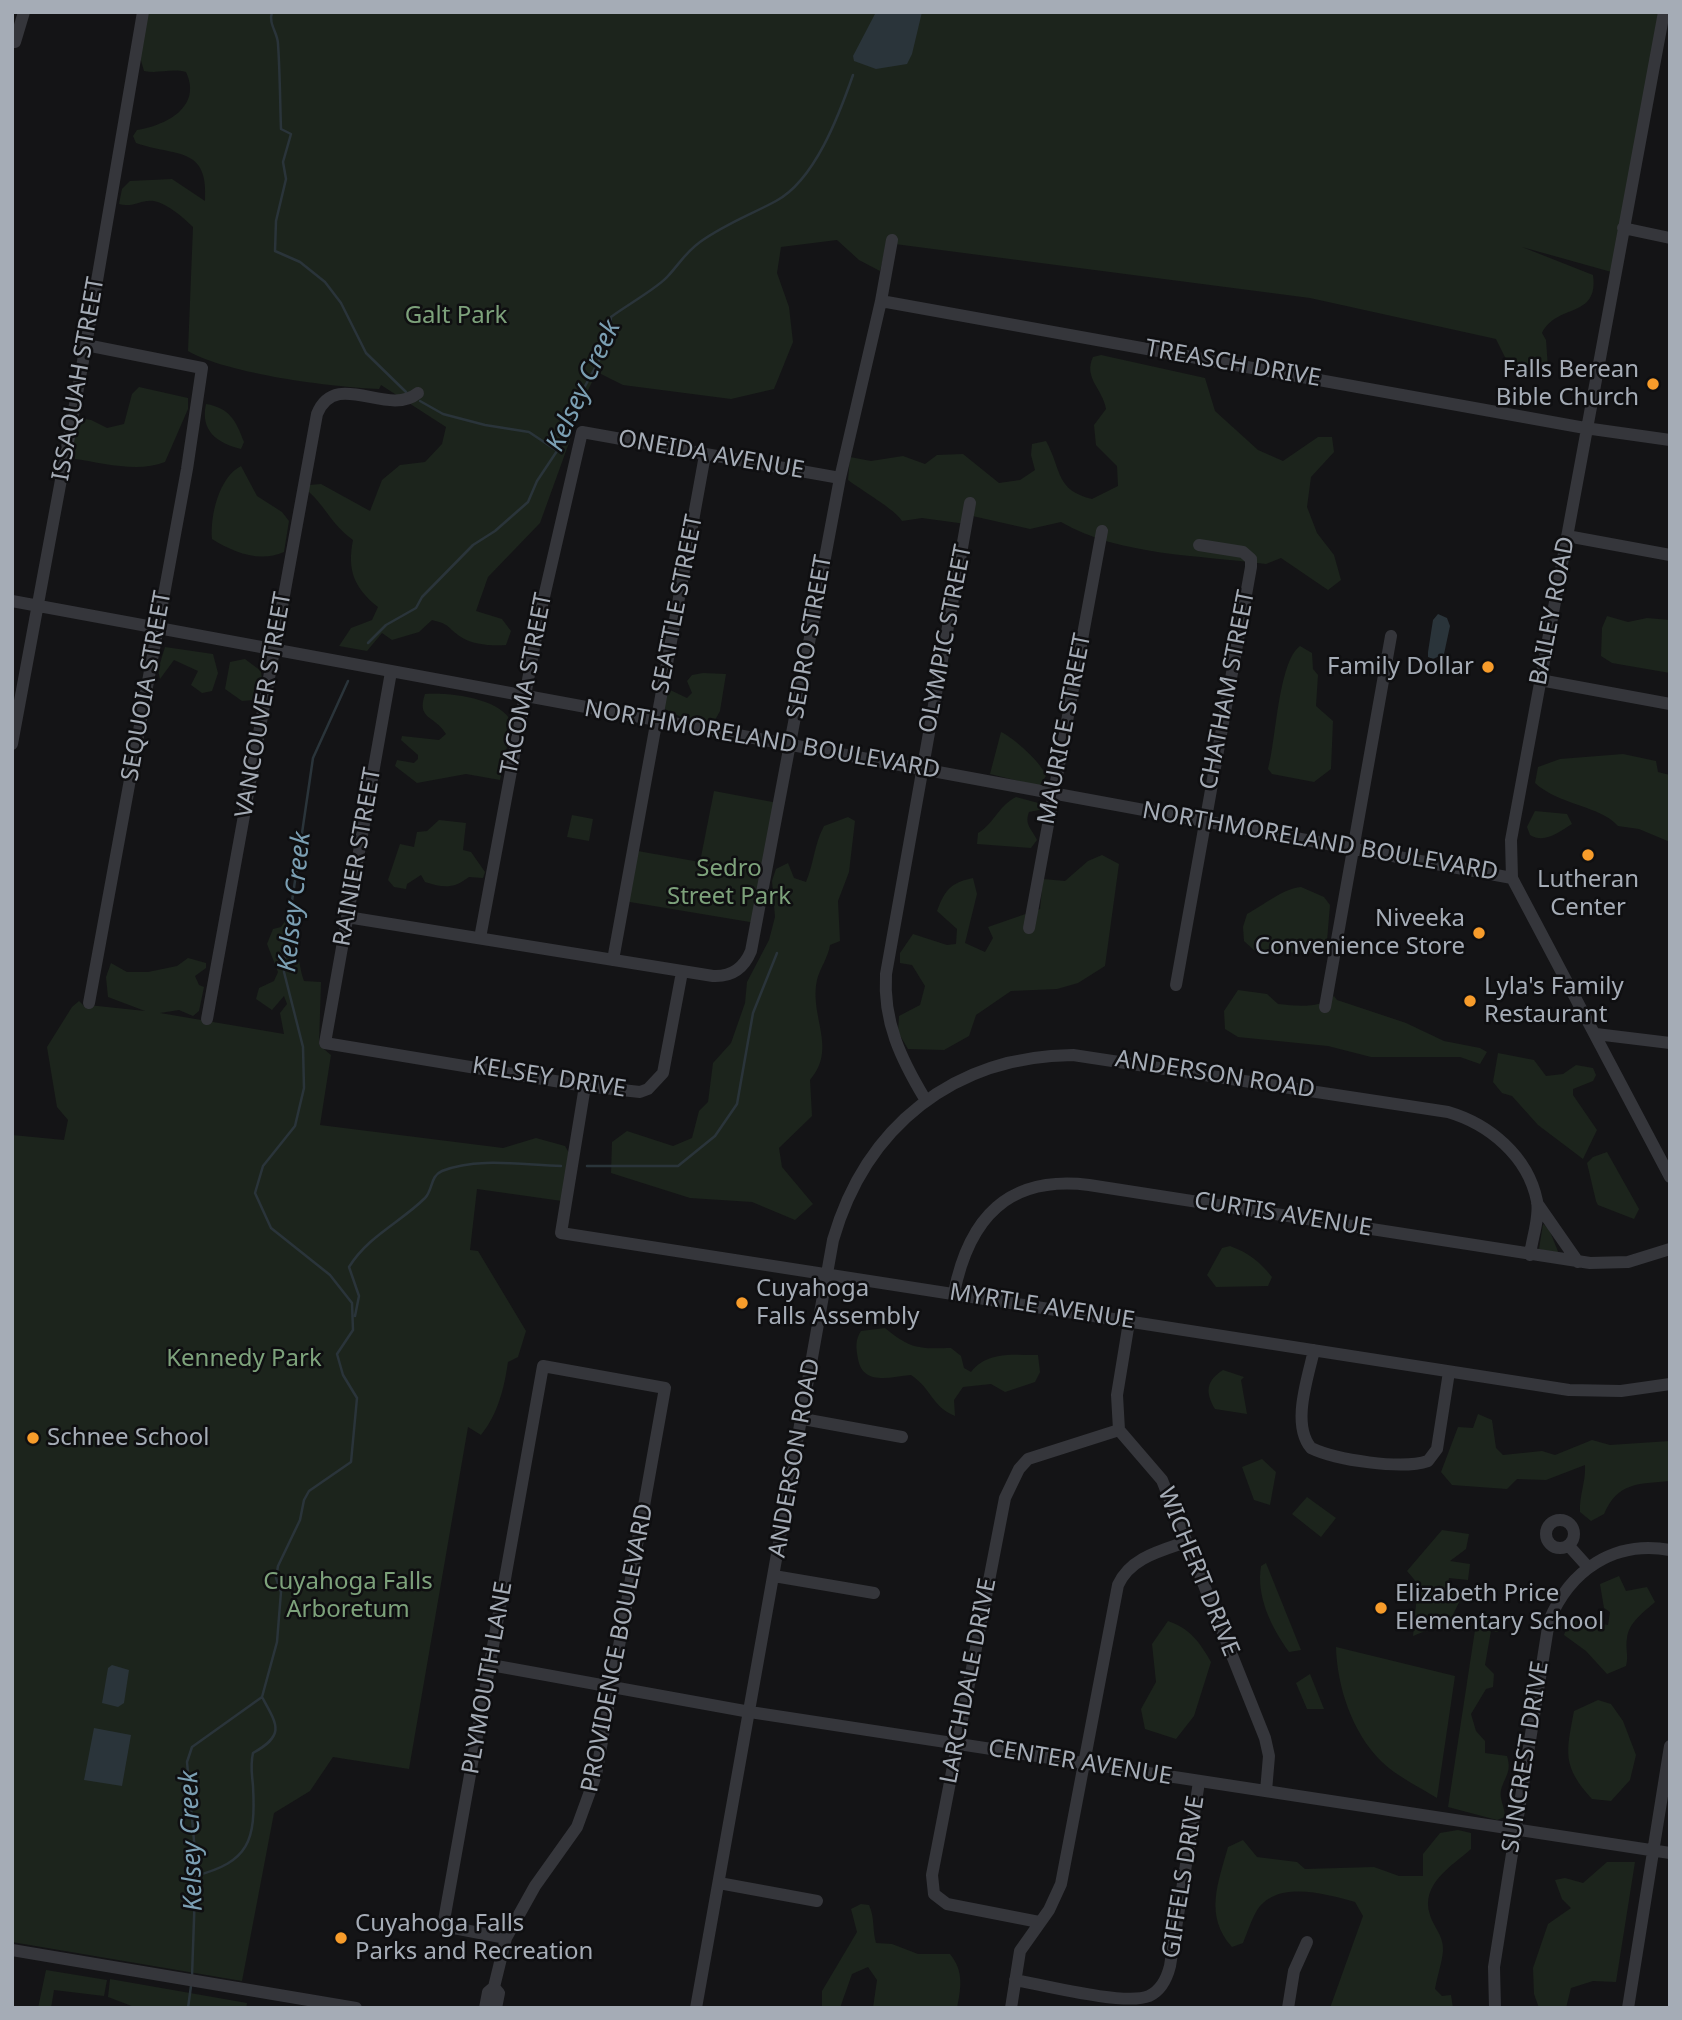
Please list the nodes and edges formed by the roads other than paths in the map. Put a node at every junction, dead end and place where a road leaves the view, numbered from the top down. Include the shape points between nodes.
1 (24, 12) edge
2 (143, 12) edge
3 (1665, 20) edge
4 (15, 42) dead end
5 (1623, 229) junction
6 (1670, 238) edge
7 (892, 240) dead end
8 (881, 301) junction
9 (86, 345) junction
10 (418, 393) dead end
11 (1585, 428) junction
12 (582, 432) joint
13 (1670, 440) edge
14 (705, 455) junction
15 (840, 478) junction
16 (970, 503) dead end
17 (1102, 531) dead end
18 (1567, 536) junction
19 (1199, 545) dead end
20 (1670, 555) edge
21 (12, 601) edge
22 (37, 606) junction
23 (157, 629) junction
24 (1391, 636) dead end
25 (275, 650) junction
26 (391, 672) junction
27 (1540, 680) junction
28 (524, 696) junction
29 (1670, 704) edge
30 (657, 720) junction
31 (12, 744) edge
32 (790, 744) junction
33 (922, 769) junction
34 (1054, 793) junction
35 (1204, 821) junction
36 (1353, 848) junction
37 (1512, 878) junction
38 (347, 917) junction
39 (1029, 928) dead end
40 (480, 937) junction
41 (613, 960) junction
42 (682, 972) junction
43 (1176, 985) dead end
44 (89, 1003) dead end
45 (1325, 1007) dead end
46 (207, 1019) dead end
47 (1596, 1034) junction
48 (325, 1043) joint
49 (1670, 1043) edge
50 (585, 1086) junction
51 (925, 1099) junction
52 (1670, 1177) edge
53 (1537, 1203) junction
54 (1670, 1249) edge
55 (1530, 1255) junction
56 (1578, 1262) junction
57 (827, 1274) junction
58 (954, 1293) junction
59 (1129, 1322) junction
60 (1314, 1350) junction
61 (1449, 1372) junction
62 (1670, 1384) edge
63 (665, 1388) joint
64 (803, 1419) junction
65 (1119, 1430) junction
66 (902, 1437) dead end
67 (1019, 1449) dead end
68 (1028, 1459) junction
69 (1186, 1542) junction
70 (1569, 1546) dead end
71 (1670, 1550) edge
72 (1587, 1566) junction
73 (774, 1576) junction
74 (874, 1593) dead end
75 (491, 1665) junction
76 (612, 1687) junction
77 (750, 1712) junction
78 (956, 1745) junction
79 (1670, 1746) edge
80 (1084, 1763) junction
81 (1199, 1782) junction
82 (1266, 1791) junction
83 (1515, 1829) junction
84 (1654, 1851) junction
85 (1670, 1853) edge
86 (719, 1883) junction
87 (817, 1901) dead end
88 (1039, 1922) junction
89 (506, 1938) junction
90 (1307, 1942) dead end
91 (12, 1950) edge
92 (1014, 1980) junction
93 (494, 1987) junction
94 (1494, 2006) edge
95 (356, 2008) edge
96 (485, 2008) edge
97 (496, 2008) edge
98 (696, 2008) edge
99 (1011, 2008) edge
100 (1288, 2008) edge
101 (1628, 2008) edge

1 - 4 street
2 - 9 street, ISSAQUAH STREET
3 - 5 street, BAILEY ROAD
5 - 6 street
5 - 11 street, BAILEY ROAD
7 - 8 street, SEDRO STREET
8 - 11 street, TREASCH DRIVE
8 - 15 street, SEDRO STREET
9 - 22 street, ISSAQUAH STREET
9 - 23 street, SEQUOIA STREET via 202,368
10 - 25 street, VANCOUVER STREET via 403,401 330,395 317,414
11 - 13 street, TREASCH DRIVE
11 - 18 street, BAILEY ROAD
12 - 14 street, ONEIDA AVENUE
12 - 28 street, TACOMA STREET
14 - 15 street, ONEIDA AVENUE
14 - 30 street, SEATTLE STREET
15 - 32 street, SEDRO STREET
16 - 33 street, OLYMPIC STREET
17 - 34 street, MAURICE STREET
18 - 20 street
18 - 27 street, BAILEY ROAD
19 - 35 street, CHATHAM STREET via 1243,552 1251,559
21 - 22 street, NORTHMORELAND BOULEVARD
22 - 23 street, NORTHMORELAND BOULEVARD
22 - 31 street, ISSAQUAH STREET
23 - 25 street, NORTHMORELAND BOULEVARD
23 - 44 street, SEQUOIA STREET
24 - 36 street
25 - 26 street, NORTHMORELAND BOULEVARD
25 - 46 street, VANCOUVER STREET
26 - 28 street, NORTHMORELAND BOULEVARD
26 - 38 street, RAINIER STREET
27 - 29 street
27 - 37 street, BAILEY ROAD via 1513,825
28 - 30 street, NORTHMORELAND BOULEVARD
28 - 40 street, TACOMA STREET
30 - 32 street, NORTHMORELAND BOULEVARD
30 - 41 street, SEATTLE STREET
32 - 33 street, NORTHMORELAND BOULEVARD
32 - 42 street, SEDRO STREET via 748,958 729,975
33 - 34 street, NORTHMORELAND BOULEVARD
33 - 51 street, OLYMPIC STREET via 885,989 899,1053
34 - 35 street, NORTHMORELAND BOULEVARD
34 - 39 street, MAURICE STREET
35 - 36 street, NORTHMORELAND BOULEVARD
35 - 43 street, CHATHAM STREET
36 - 37 street, NORTHMORELAND BOULEVARD
36 - 45 street
37 - 47 street, BAILEY ROAD
38 - 40 street, SEDRO STREET
38 - 48 street, RAINIER STREET
40 - 41 street, SEDRO STREET
41 - 42 street, SEDRO STREET
42 - 50 street, KELSEY DRIVE via 659,1080 632,1093
47 - 49 street
47 - 52 street, BAILEY ROAD
48 - 50 street, KELSEY DRIVE
50 - 57 street, MYRTLE AVENUE via 561,1233
51 - 53 street, ANDERSON ROAD via 995,1066 1073,1055 1448,1112 1470,1119 1504,1143 1526,1175
51 - 57 street, ANDERSON ROAD via 882,1141 859,1175 840,1218
53 - 55 street
53 - 56 street, ANDERSON ROAD
54 - 56 street, CURTIS AVENUE via 1628,1262
55 - 56 street, CURTIS AVENUE
55 - 58 street, CURTIS AVENUE via 1059,1183 1016,1195 984,1220 966,1247
57 - 58 street, MYRTLE AVENUE
57 - 64 street, ANDERSON ROAD
58 - 59 street, MYRTLE AVENUE
59 - 60 street, MYRTLE AVENUE
59 - 65 street via 1117,1395
60 - 61 street, MYRTLE AVENUE
60 - 61 street via 1302,1419 1311,1448 1404,1465 1427,1461 1438,1442
61 - 62 street, MYRTLE AVENUE via 1591,1392
63 - 75 street, PLYMOUTH LANE via 544,1366
63 - 76 street, PROVIDENCE BOULEVARD
64 - 66 street
64 - 73 street, ANDERSON ROAD
65 - 68 street
65 - 69 street, WICHERT DRIVE via 1162,1480
67 - 68 street
68 - 78 street, LARCHDALE DRIVE via 1018,1469 1000,1512
69 - 80 street via 1139,1561 1121,1578
69 - 82 street, WICHERT DRIVE via 1265,1738 1269,1756
70 - 72 street
71 - 72 street, SUNCREST DRIVE via 1625,1551
72 - 83 street, SUNCREST DRIVE via 1559,1600 1548,1623
73 - 74 street
73 - 77 street, ANDERSON ROAD
75 - 76 street, CENTER AVENUE
75 - 89 street, PLYMOUTH LANE via 443,1926
76 - 77 street, CENTER AVENUE
76 - 89 street, PROVIDENCE BOULEVARD via 587,1805 566,1847 534,1888
77 - 78 street, CENTER AVENUE
77 - 86 street, ANDERSON ROAD
78 - 80 street, CENTER AVENUE
78 - 88 street, LARCHDALE DRIVE via 932,1875 937,1902
79 - 84 street
80 - 81 street, CENTER AVENUE
80 - 88 street via 1061,1884
81 - 82 street, CENTER AVENUE
81 - 92 street, GIFFELS DRIVE via 1170,1966 1159,1990 1147,1997 1122,1998
82 - 83 street, CENTER AVENUE
83 - 84 street, CENTER AVENUE
83 - 94 street, SUNCREST DRIVE via 1494,1967
84 - 85 street, CENTER AVENUE
84 - 101 street
86 - 87 street
86 - 98 street, ANDERSON ROAD
88 - 92 street via 1020,1951
89 - 93 street, PROVIDENCE BOULEVARD
90 - 100 street via 1294,1971
91 - 95 street
92 - 99 street
93 - 96 street via 488,1992
93 - 97 street, PROVIDENCE BOULEVARD via 499,1993

